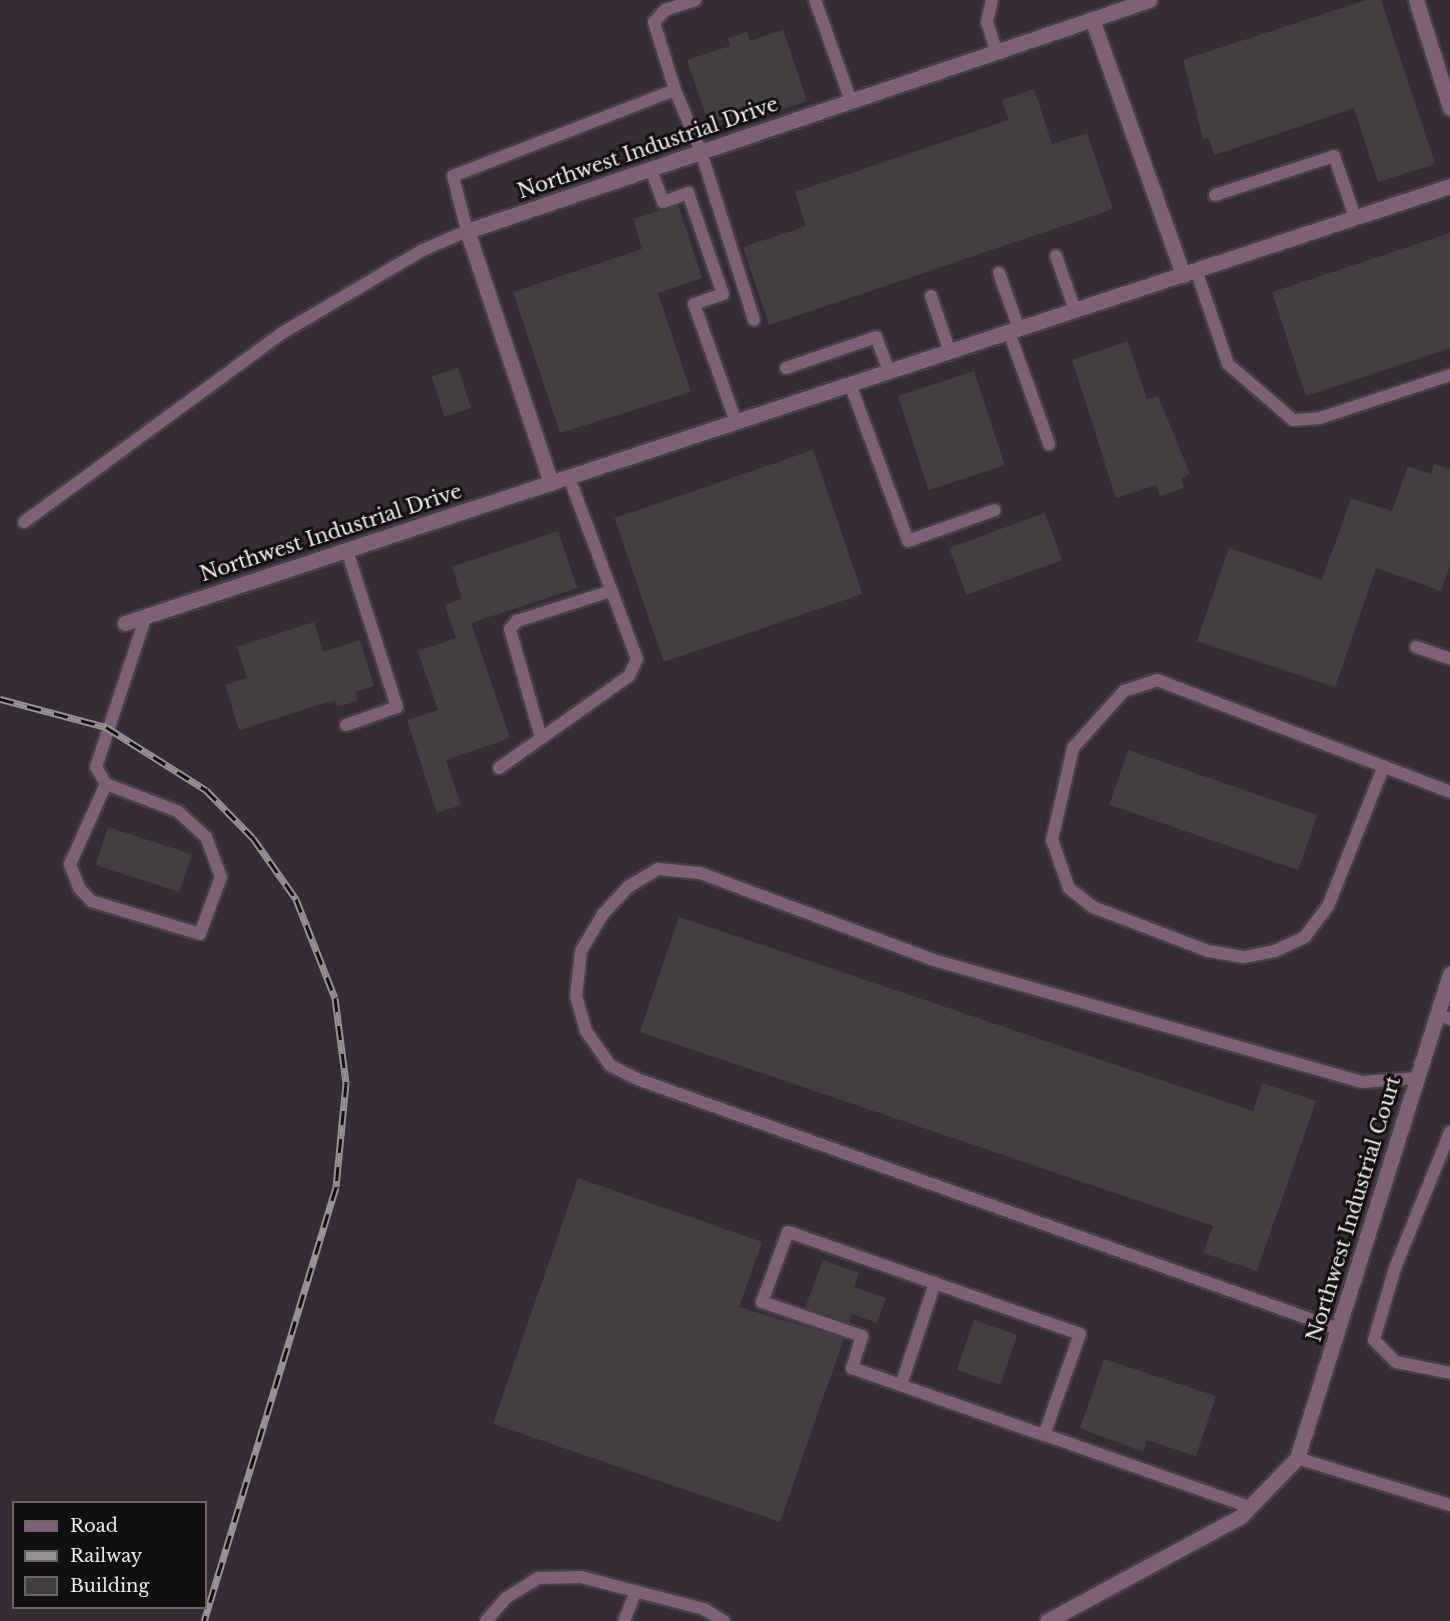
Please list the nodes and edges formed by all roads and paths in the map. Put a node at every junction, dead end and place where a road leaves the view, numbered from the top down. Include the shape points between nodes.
1 (694, 0) edge
2 (814, 0) edge
3 (992, 0) edge
4 (1149, 0) edge
5 (1416, 0) edge
6 (1092, 19) junction
7 (997, 52) junction
8 (675, 90) junction
9 (851, 101) junction
10 (1450, 108) edge
11 (701, 152) junction
12 (651, 169) junction
13 (1450, 186) edge
14 (1215, 195) dead end
15 (1355, 217) junction
16 (467, 231) junction
17 (1056, 255) dead end
18 (999, 273) dead end
19 (1189, 273) junction
20 (931, 296) dead end
21 (1075, 310) junction
22 (754, 320) dead end
23 (1014, 330) junction
24 (950, 352) junction
25 (786, 368) dead end
26 (889, 371) junction
27 (1450, 375) edge
28 (850, 384) junction
29 (736, 422) junction
30 (1049, 444) dead end
31 (569, 477) junction
32 (551, 483) junction
33 (995, 510) dead end
34 (24, 522) dead end
35 (347, 550) junction
36 (611, 591) junction
37 (146, 616) junction
38 (125, 622) dead end
39 (1416, 647) dead end
40 (1450, 659) edge
41 (346, 725) dead end
42 (541, 738) junction
43 (499, 768) dead end
44 (1383, 768) junction
45 (106, 784) junction
46 (1450, 792) edge
47 (1450, 974) edge
48 (1444, 1017) edge
49 (1417, 1077) junction
50 (1450, 1132) edge
51 (935, 1283) junction
52 (1338, 1329) junction
53 (1450, 1373) edge
54 (901, 1385) junction
55 (1044, 1435) junction
56 (1297, 1458) junction
57 (1450, 1505) edge
58 (1250, 1507) junction
59 (636, 1591) junction
60 (486, 1621) edge
61 (624, 1621) edge
62 (724, 1621) edge
63 (1047, 1621) edge

1 - 8 lane via 665,10 654,22
2 - 9 lane
3 - 7 lane via 987,22
4 - 6 street, Northwest Industrial Drive
5 - 10 street
6 - 7 street, Northwest Industrial Drive
6 - 19 street
7 - 9 street, Northwest Industrial Drive
8 - 11 lane
8 - 16 lane via 453,176
9 - 11 street, Northwest Industrial Drive
11 - 12 street, Northwest Industrial Drive
11 - 22 lane
12 - 16 street, Northwest Industrial Drive
12 - 29 lane via 663,202 688,193 723,294 694,304
13 - 15 street, Northwest Industrial Drive
14 - 15 lane via 1334,156
15 - 19 street, Northwest Industrial Drive
16 - 32 street
16 - 34 lane via 423,250 282,333
17 - 21 lane
18 - 23 lane
19 - 21 street, Northwest Industrial Drive
19 - 27 lane via 1228,364 1293,420 1320,418
20 - 24 lane
21 - 23 street, Northwest Industrial Drive
23 - 24 street, Northwest Industrial Drive
23 - 30 lane
24 - 26 street, Northwest Industrial Drive
25 - 26 lane via 876,337
26 - 28 street, Northwest Industrial Drive
28 - 29 street, Northwest Industrial Drive
28 - 33 lane via 908,541
29 - 31 street, Northwest Industrial Drive
31 - 32 street, Northwest Industrial Drive
31 - 36 lane
32 - 35 street, Northwest Industrial Drive
35 - 37 street, Northwest Industrial Drive
35 - 41 lane via 397,707
36 - 42 lane via 637,660 629,676
36 - 42 lane via 517,621 510,629
37 - 38 street, Northwest Industrial Drive
37 - 45 lane via 105,728 96,767
39 - 40 lane
42 - 43 lane
44 - 44 lane via 1157,680 1124,691 1073,748 1052,840 1069,888 1093,908 1208,951 1243,957 1275,951 1305,937 1328,906
44 - 46 lane
45 - 45 lane via 177,811 206,837 221,877 200,934 91,900 79,888 70,864
47 - 48 street, Northwest Industrial Court
48 - 49 street, Northwest Industrial Court
49 - 52 street, Northwest Industrial Court
49 - 52 lane via 1362,1082 937,961 700,873 658,869 628,886 603,914 581,951 576,996 586,1031 610,1065 637,1079
50 - 53 lane via 1395,1268 1374,1340 1396,1362
51 - 54 lane
51 - 54 lane via 788,1232 762,1302 862,1336 852,1368
51 - 55 lane via 1080,1334
52 - 56 street, Northwest Industrial Court
54 - 55 lane
55 - 58 lane
56 - 57 lane
56 - 58 street, Northwest Industrial Court
58 - 63 street, Northwest Industrial Court
59 - 60 lane via 581,1577 538,1578 506,1598
59 - 61 lane
59 - 62 lane via 704,1609

